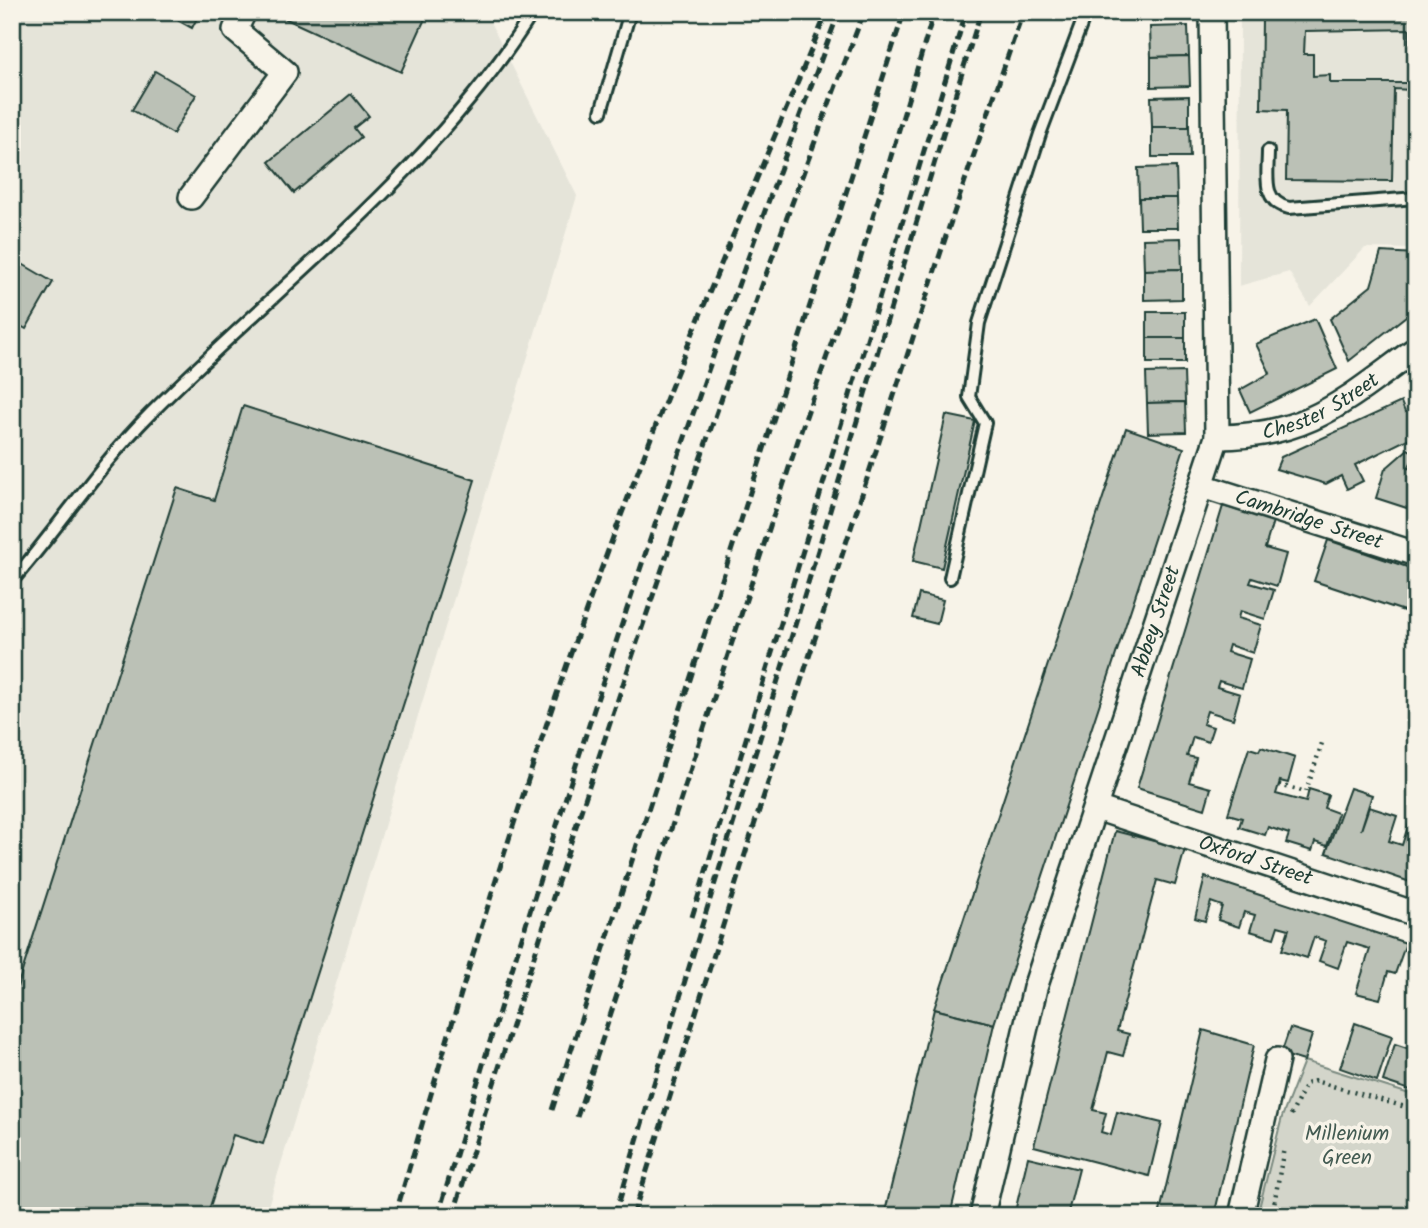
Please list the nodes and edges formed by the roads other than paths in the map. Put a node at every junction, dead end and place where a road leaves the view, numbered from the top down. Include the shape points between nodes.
1 (244, 12) edge
2 (533, 12) edge
3 (630, 12) edge
4 (1086, 12) edge
5 (1212, 12) edge
6 (601, 112) dead end
7 (1268, 150) dead end
8 (191, 197) dead end
9 (1416, 198) edge
10 (1416, 349) edge
11 (1217, 437) junction
12 (1202, 486) junction
13 (1416, 554) edge
14 (950, 578) dead end
15 (12, 581) edge
16 (1096, 808) junction
17 (1416, 914) edge
18 (1277, 1060) dead end
19 (982, 1216) edge
20 (1241, 1216) edge

1 - 8 street via 235,30 285,72
2 - 15 lane via 470,100 397,179 149,415
3 - 6 lane
4 - 14 lane via 1040,134 979,323 969,397 985,423
5 - 11 street, Abbey Street
7 - 9 lane via 1269,196 1275,205 1289,208
10 - 11 street, Chester Street via 1327,413 1290,429
11 - 12 street, Abbey Street
12 - 13 street, Cambridge Street
12 - 16 street, Abbey Street
16 - 17 street, Oxford Street
16 - 19 street, Abbey Street via 1035,988
18 - 20 street

